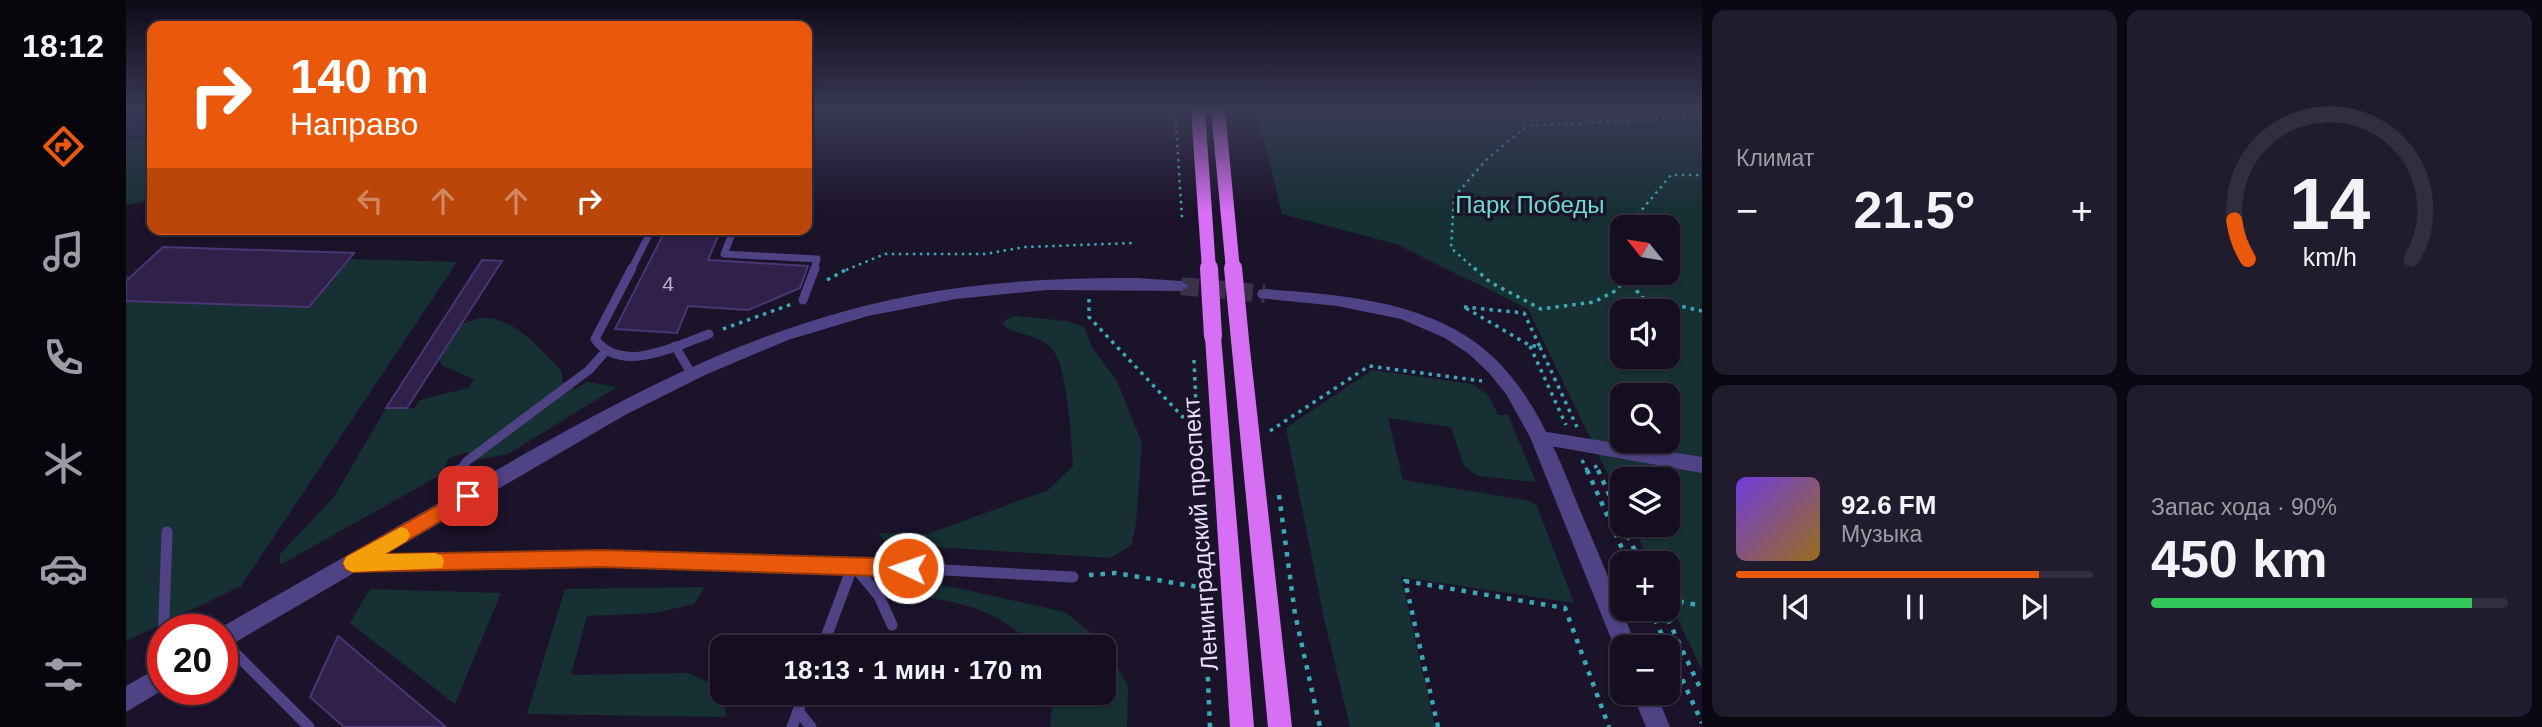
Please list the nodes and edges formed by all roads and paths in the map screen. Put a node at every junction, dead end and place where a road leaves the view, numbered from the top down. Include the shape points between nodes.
1 (1178, 144) edge
2 (1200, 144) edge
3 (1221, 144) edge
4 (1505, 144) edge
5 (1702, 175) edge
6 (1637, 215) edge
7 (1182, 218) dead end
8 (648, 235) edge
9 (732, 235) edge
10 (1133, 243) dead end
11 (811, 284) junction
12 (1621, 285) edge
13 (1634, 285) edge
14 (1181, 286) tunnel mouth
15 (1088, 293) dead end
16 (1265, 294) tunnel mouth
17 (803, 300) joint
18 (1702, 311) edge
19 (709, 334) joint
20 (675, 346) junction
21 (1540, 347) junction
22 (605, 352) junction
23 (1194, 358) dead end
24 (691, 373) junction
25 (1484, 375) dead end
26 (1268, 418) dead end
27 (1270, 431) junction
28 (1197, 433) junction
29 (1541, 438) junction
30 (1272, 444) dead end
31 (1586, 444) junction
32 (1702, 464) edge
33 (1277, 483) dead end
34 (478, 495) junction
35 (1610, 496) edge
36 (167, 533) dead end
37 (352, 563) junction
38 (853, 565) junction
39 (1073, 577) joint
40 (1204, 588) junction
41 (1680, 601) edge
42 (1702, 606) edge
43 (164, 614) edge
44 (1669, 621) edge
45 (892, 625) dead end
46 (238, 630) edge
47 (827, 635) edge
48 (1621, 635) edge
49 (238, 655) edge
50 (1680, 674) edge
51 (147, 686) edge
52 (1276, 690) junction
53 (1702, 692) edge
54 (126, 701) edge
55 (800, 705) edge
56 (1649, 705) edge
57 (798, 711) junction
58 (1702, 723) edge
59 (309, 727) edge
60 (792, 727) edge
61 (811, 727) edge
62 (1210, 727) edge
63 (1242, 727) edge
64 (1280, 727) edge
65 (1287, 727) edge
66 (1320, 727) edge
67 (1438, 727) edge
68 (1609, 727) edge
69 (1658, 727) edge

1 - 7 path
2 - 63 main road, Ленинградский проспект, bridge
3 - 52 main road, bridge
4 - 12 path via 1454,197 1451,248 1490,282 1541,309 1594,302
5 - 6 path via 1671,175
8 - 22 lane via 595,339
9 - 11 lane via 724,254 817,259
10 - 11 path via 973,254 885,254
11 - 17 lane
13 - 18 path via 1640,297
14 - 24 street via 1060,285 896,305 825,322
15 - 28 path via 1089,317
16 - 29 street via 1362,304 1452,334 1499,370
17 - 19 path
19 - 20 lane
20 - 22 lane via 633,356
20 - 24 lane
21 - 21 path via 1524,313 1464,307 1529,345
21 - 31 path
22 - 34 lane via 589,370 467,461 460,471
23 - 28 path
24 - 34 street via 610,413
25 - 27 path via 1491,382 1369,366
26 - 27 path
27 - 30 path
28 - 40 path
29 - 31 street
29 - 48 street
31 - 32 street
31 - 35 path
33 - 66 path via 1295,614
34 - 37 street
36 - 43 lane
37 - 38 lane via 602,558
37 - 46 street
38 - 39 lane
38 - 45 lane via 879,596
38 - 47 lane
39 - 40 path via 1116,573
40 - 62 path
41 - 42 path
44 - 53 path
49 - 59 lane
50 - 58 path
51 - 54 street
52 - 64 main road
52 - 65 street
55 - 57 lane
56 - 69 street
57 - 60 lane
57 - 61 lane
67 - 68 path via 1405,581 1565,608

